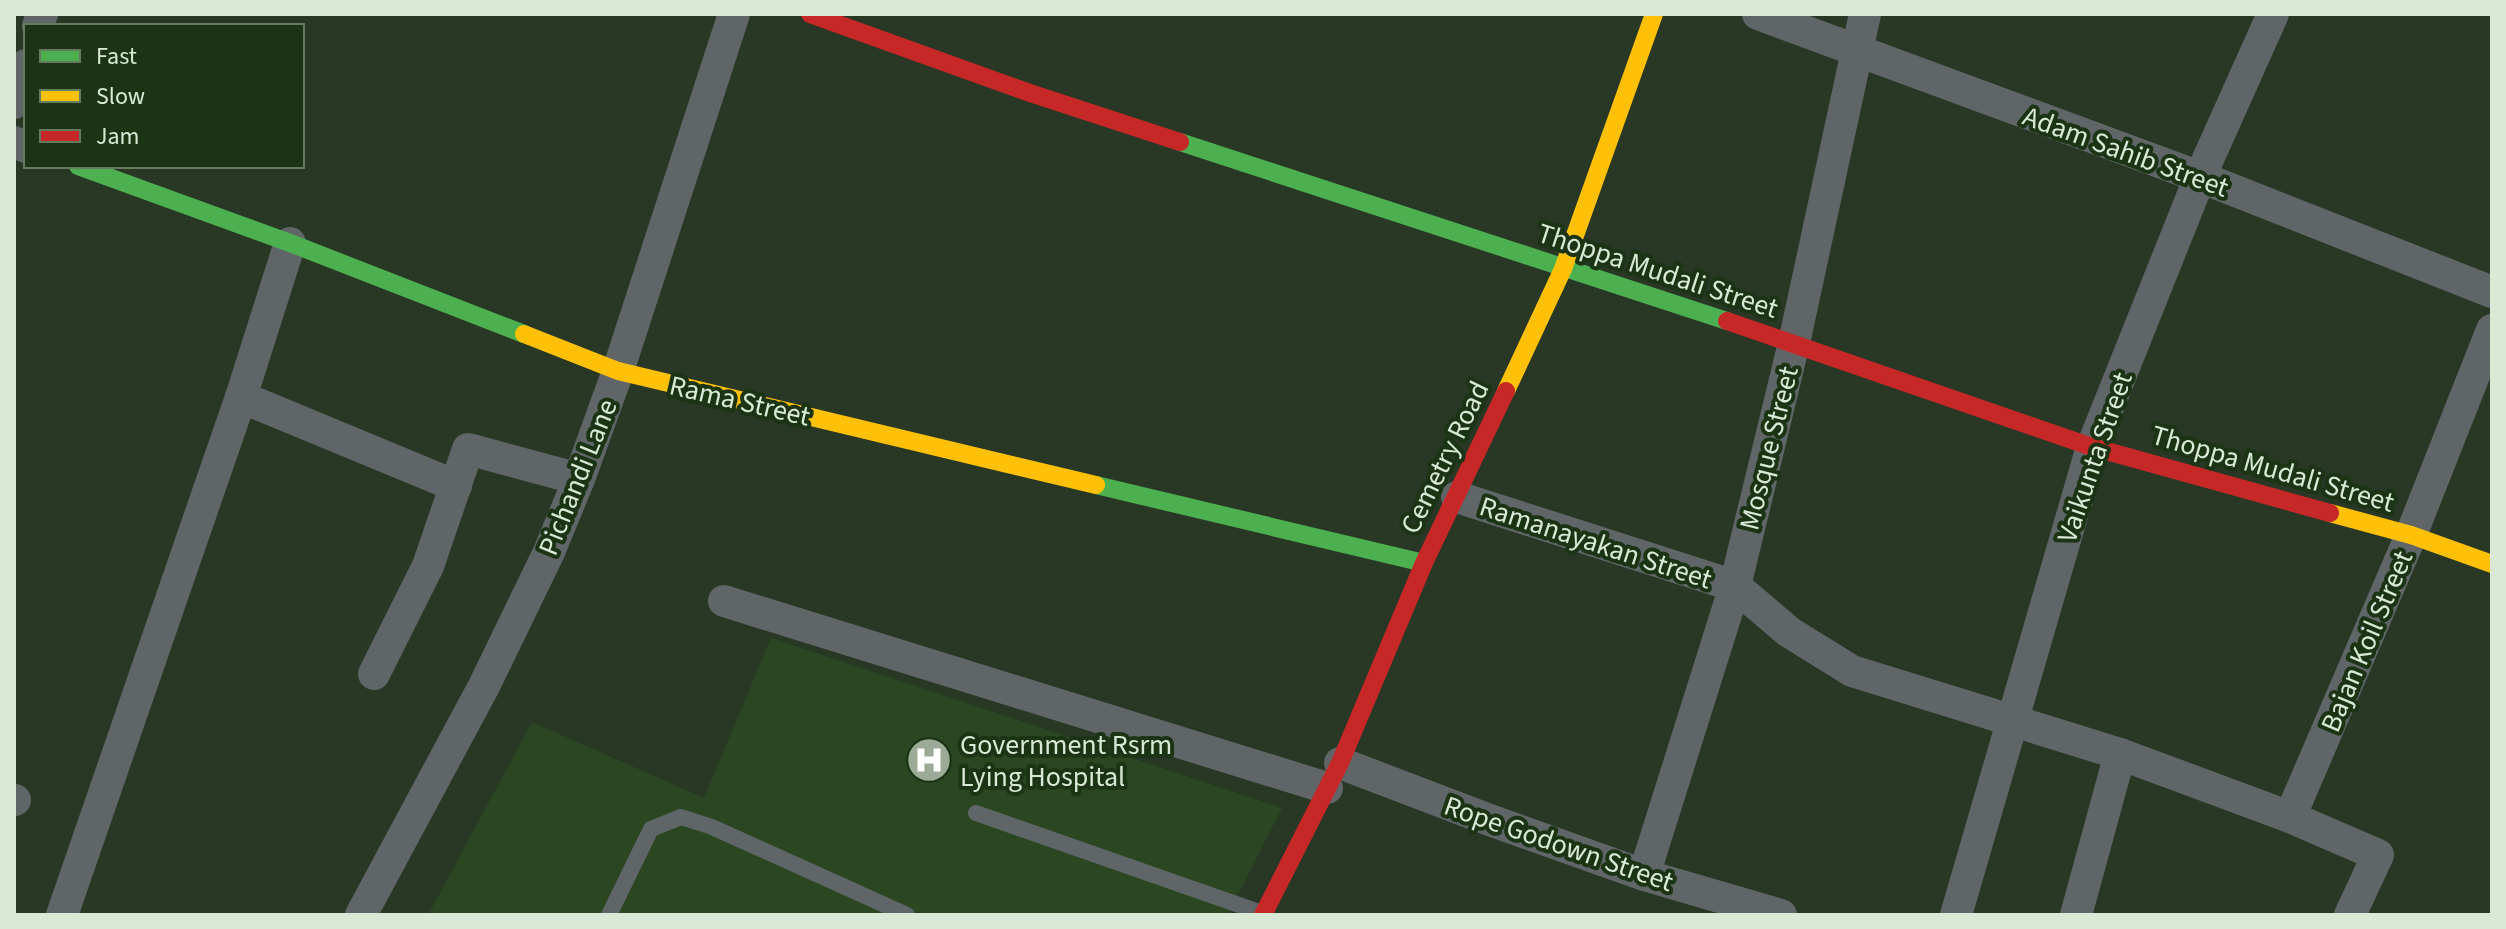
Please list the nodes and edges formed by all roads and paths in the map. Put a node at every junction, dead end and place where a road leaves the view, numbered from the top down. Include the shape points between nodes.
1 (734, 14) edge
2 (810, 14) edge
3 (1654, 14) edge
4 (1758, 14) edge
5 (1865, 14) edge
6 (2273, 14) edge
7 (1858, 52) junction
8 (24, 71) edge
9 (14, 103) edge
10 (84, 168) edge
11 (2200, 177) junction
12 (290, 243) junction
13 (1563, 269) junction
14 (2492, 292) edge
15 (2492, 330) edge
16 (1794, 343) junction
17 (618, 371) junction
18 (241, 397) junction
19 (2092, 447) junction
20 (579, 479) junction
21 (456, 486) junction
22 (1457, 497) junction
23 (2411, 535) junction
24 (1424, 563) junction
25 (2492, 564) edge
26 (1735, 586) junction
27 (724, 601) dead end
28 (374, 674) dead end
29 (2013, 723) junction
30 (2120, 754) junction
31 (1334, 776) junction
32 (976, 813) dead end
33 (2290, 817) junction
34 (1644, 875) junction
35 (1264, 914) edge
36 (62, 915) edge
37 (361, 915) edge
38 (609, 915) edge
39 (907, 915) edge
40 (1781, 915) edge
41 (1956, 915) edge
42 (2076, 915) edge
43 (2350, 915) edge

1 - 17 street, Pichandi Lane
2 - 13 street, Thoppa Mudali Street via 1030,93
3 - 13 street, Cemetry Road
4 - 7 street, Adam Sahib Street
5 - 7 street, Mosque Street
6 - 11 street, Vaikunta Street
7 - 11 street, Adam Sahib Street
7 - 16 street, Mosque Street
8 - 9 street
10 - 12 street, Rama Street
11 - 14 street, Adam Sahib Street
11 - 19 street, Vaikunta Street
12 - 17 street, Rama Street
12 - 18 street
13 - 16 street, Thoppa Mudali Street
13 - 22 street, Cemetry Road
15 - 23 street, Bajan Koil Street
16 - 19 street, Thoppa Mudali Street
16 - 26 street, Mosque Street
17 - 20 street, Pichandi Lane
17 - 24 street, Rama Street
18 - 21 street
18 - 36 street
19 - 23 street, Thoppa Mudali Street
19 - 29 street, Vaikunta Street
20 - 21 street via 468,449
20 - 37 street, Pichandi Lane via 484,686
21 - 28 street via 428,566
22 - 24 street, Cemetry Road
22 - 26 street, Ramanayakan Street
23 - 25 street, Thoppa Mudali Street
23 - 33 street, Bajan Koil Street
24 - 31 street, Cemetry Road
26 - 29 street via 1789,632 1852,671
26 - 34 street, Mosque Street
27 - 31 street, Rope Godown Street
29 - 30 street
29 - 41 street, Vaikunta Street
30 - 33 street
30 - 42 street
31 - 34 street, Rope Godown Street via 1487,819
31 - 35 street, Cemetry Road
32 - 35 lane
33 - 43 street via 2378,855
34 - 40 street, Rope Godown Street
38 - 39 lane via 651,829 681,817

